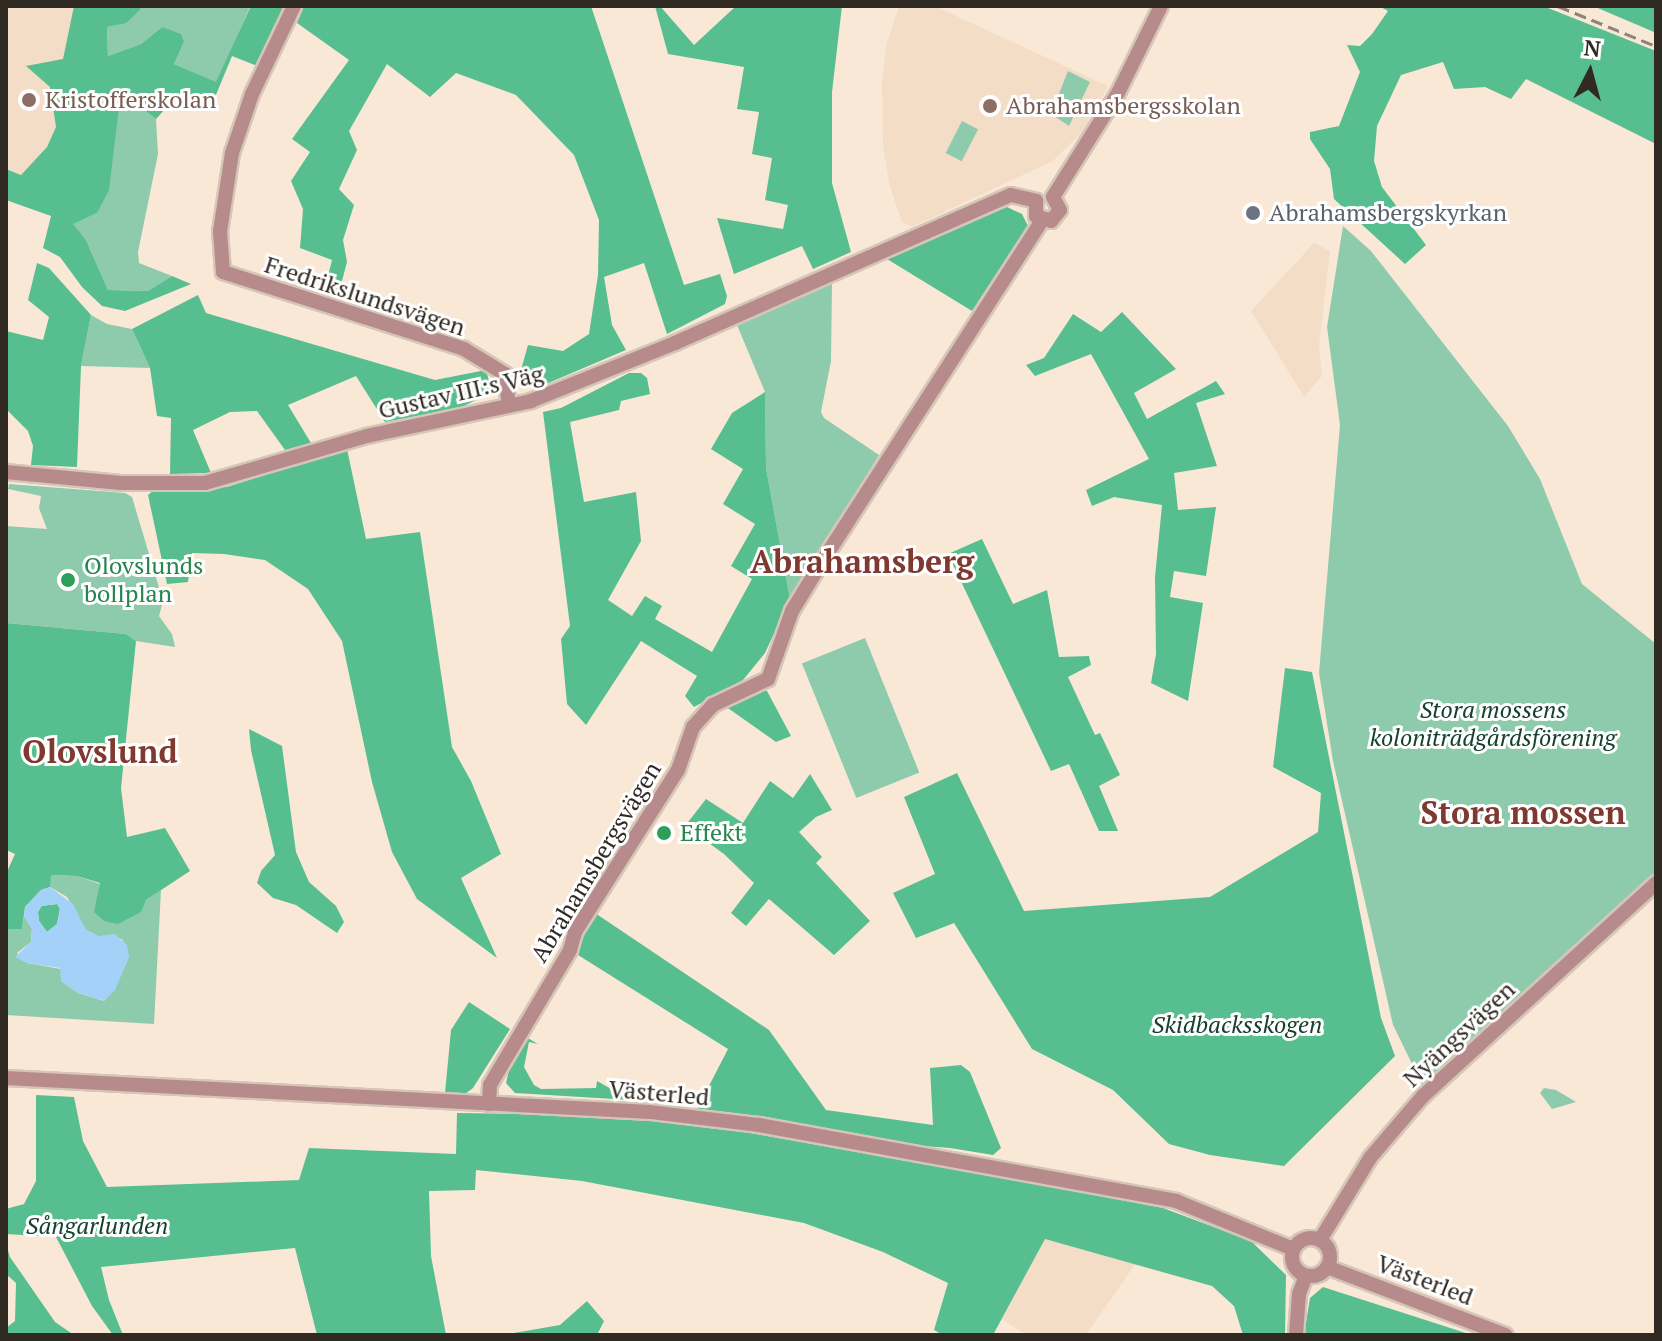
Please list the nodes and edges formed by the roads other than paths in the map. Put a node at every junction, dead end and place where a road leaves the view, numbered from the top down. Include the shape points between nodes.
1 (294, 6) edge
2 (1161, 6) edge
3 (1053, 197) junction
4 (1036, 201) junction
5 (1042, 221) junction
6 (509, 406) junction
7 (6, 472) edge
8 (1656, 883) edge
9 (6, 1078) edge
10 (489, 1104) junction
11 (1320, 1240) junction
12 (1293, 1249) junction
13 (1327, 1267) junction
14 (1306, 1276) junction
15 (1296, 1335) edge
16 (1505, 1335) edge

1 - 6 street, Fredrikslundsvägen via 252,94 232,153 220,231 223,272 464,349 505,374
2 - 3 street via 1118,93
3 - 4 street
3 - 5 street via 1060,205 1058,216
4 - 5 street via 1034,213
4 - 6 street, Gustav III:s Väg via 1011,195 553,395
5 - 10 street, Abrahamsbergsvägen via 792,611 768,679 713,705 693,727 678,770 575,932 570,950 490,1085
6 - 7 street, Gustav III:s Väg via 367,436 205,483 128,483
8 - 11 street, Nyängsvägen via 1423,1096 1370,1158
9 - 10 street, Västerled
10 - 12 street, Västerled via 650,1112 941,1156 1176,1201
11 - 12 street via 1302,1240
11 - 13 street via 1329,1249
12 - 14 street via 1293,1265
13 - 14 street
13 - 16 street, Västerled
14 - 15 street

